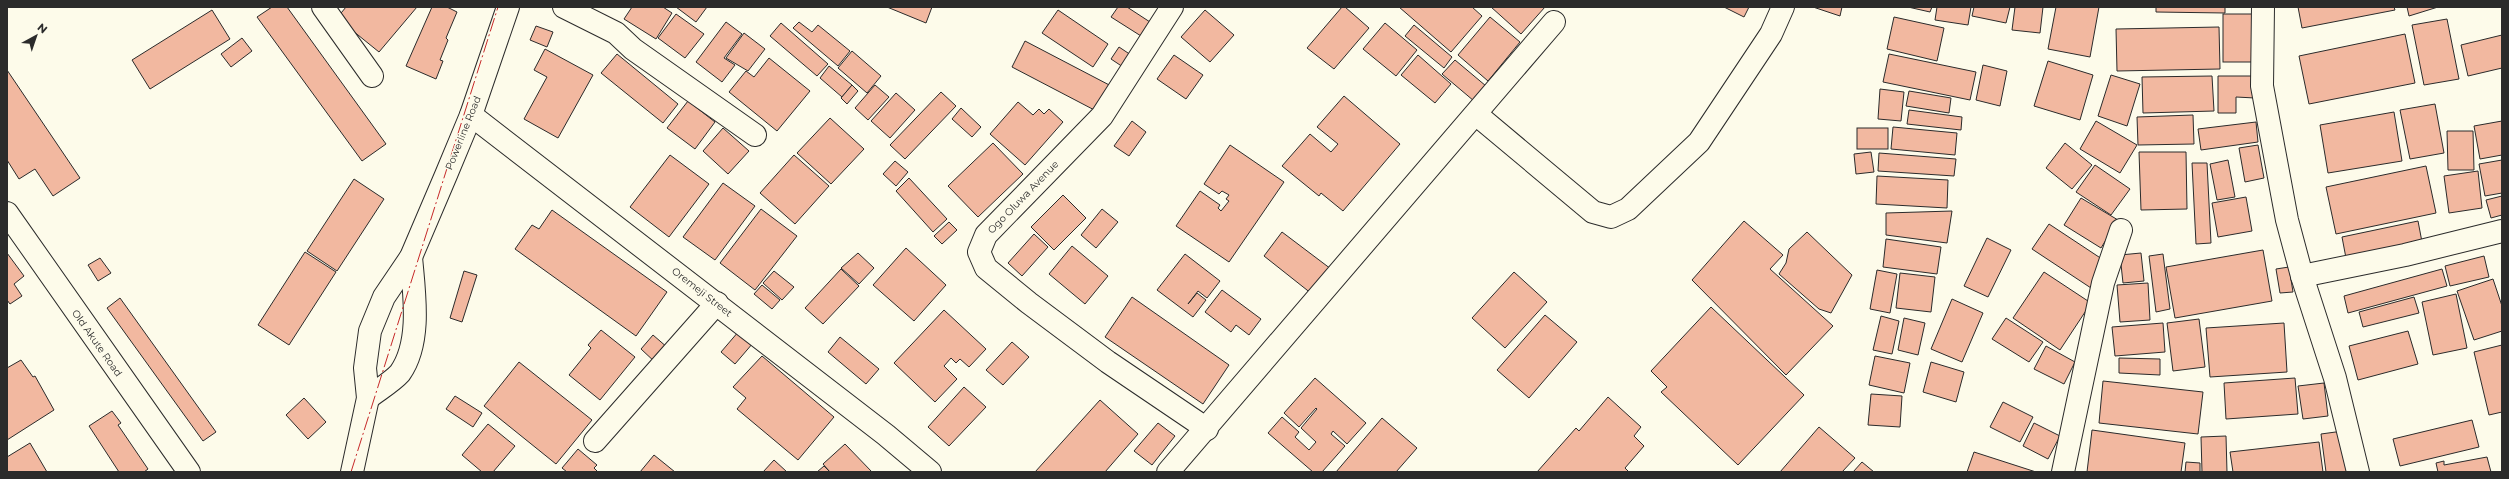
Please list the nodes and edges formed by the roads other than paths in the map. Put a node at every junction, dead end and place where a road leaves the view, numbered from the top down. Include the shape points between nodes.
1 (323, 7) edge
2 (508, 7) edge
3 (564, 7) edge
4 (1172, 7) edge
5 (1783, 7) edge
6 (2263, 7) edge
7 (1554, 22) dead end
8 (372, 76) dead end
9 (471, 115) junction
10 (1477, 115) junction
11 (755, 135) dead end
12 (7, 213) edge
13 (2121, 230) dead end
14 (2502, 231) edge
15 (411, 257) junction
16 (2302, 276) junction
17 (717, 303) junction
18 (368, 398) junction
19 (1207, 429) junction
20 (595, 441) dead end
21 (189, 472) edge
22 (352, 472) edge
23 (930, 472) edge
24 (1168, 472) edge
25 (2063, 472) edge
26 (2358, 472) edge

1 - 8 street
2 - 9 street, Powerline Road
3 - 11 street via 616,33 634,49
4 - 19 street, Ogo Oluwa Avenue via 1102,116 986,235 979,252 986,268 1029,303 1108,362
5 - 10 street via 1771,34 1698,142 1628,209 1611,217 1593,212
6 - 16 street via 2262,86 2287,220
7 - 10 street
9 - 15 street, Powerline Road
9 - 17 street, Oremeji Street
10 - 19 street
12 - 21 street, Old Akute Road
13 - 25 street via 2103,283
14 - 16 street via 2413,254
15 - 18 street, Powerline Road via 384,298 370,331 365,368
15 - 18 street, Powerline Road via 415,303 414,339 400,373
16 - 26 street via 2335,378
17 - 20 street
17 - 23 street, Oremeji Street
18 - 22 street, Powerline Road
19 - 24 street

